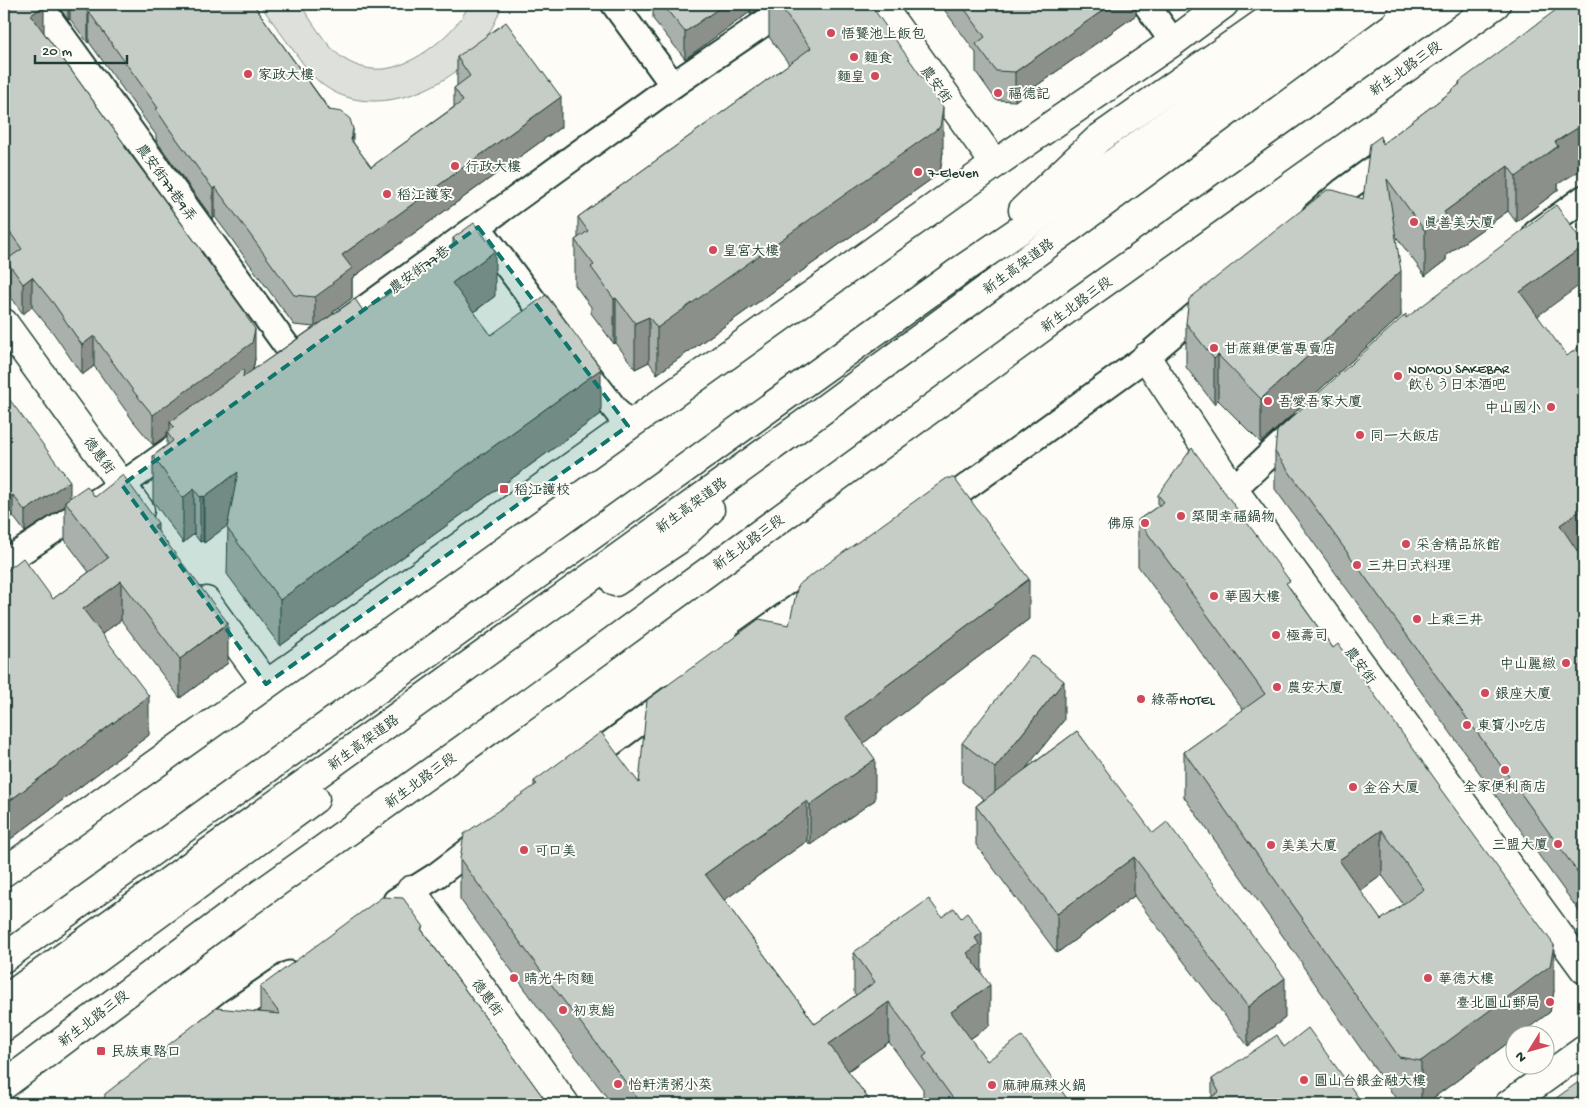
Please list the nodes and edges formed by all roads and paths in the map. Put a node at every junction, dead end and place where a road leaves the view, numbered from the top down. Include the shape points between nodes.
1 (39, 4) edge
2 (614, 4) edge
3 (792, 4) edge
4 (880, 4) edge
5 (1146, 4) edge
6 (1224, 4) edge
7 (1290, 4) edge
8 (1334, 4) edge
9 (1374, 4) edge
10 (1496, 4) edge
11 (1174, 42) junction
12 (673, 85) junction
13 (1410, 142) edge
14 (995, 164) junction
15 (1584, 198) edge
16 (478, 227) junction
17 (1297, 230) edge
18 (1520, 245) edge
19 (960, 270) junction
20 (1229, 287) edge
21 (4, 323) edge
22 (302, 355) joint
23 (1146, 357) junction
24 (1320, 409) edge
25 (805, 423) junction
26 (628, 426) junction
27 (201, 428) edge
28 (122, 485) junction
29 (1233, 489) junction
30 (918, 522) edge
31 (157, 533) edge
32 (4, 563) edge
33 (840, 577) edge
34 (192, 581) edge
35 (730, 656) edge
36 (266, 684) junction
37 (690, 684) edge
38 (565, 778) edge
39 (502, 826) edge
40 (4, 872) edge
41 (411, 890) junction
42 (376, 915) edge
43 (4, 958) edge
44 (304, 964) edge
45 (1584, 969) edge
46 (4, 1000) edge
47 (4, 1028) edge
48 (192, 1044) edge
49 (1584, 1050) edge
50 (4, 1085) edge
51 (566, 1104) edge
52 (1509, 1104) edge

1 - 22 street, 農安街77巷9弄
2 - 12 street
3 - 12 street, 農安街77巷
4 - 14 main road, 農安街
5 - 11 street
6 - 11 main road
7 - 19 main road via 1098,139
8 - 19 main road, 新生高架道路
9 - 25 main road, 新生高架道路
10 - 50 main road, 新生北路三段 via 1080,300 236,912
11 - 14 main road
12 - 16 street, 農安街77巷
13 - 17 street
14 - 26 main road
15 - 18 street
16 - 22 street, 農安街77巷
16 - 26 street
19 - 43 main road, 新生高架道路
20 - 23 street
21 - 28 main road, 德惠街
23 - 29 main road, 農安街
23 - 30 street
24 - 29 street
25 - 46 main road, 新生高架道路
25 - 47 main road via 678,540 527,644
26 - 36 main road
27 - 28 street
28 - 31 main road, 德惠街
28 - 32 street
29 - 45 main road, 農安街
33 - 35 street
34 - 36 main road
36 - 40 main road
37 - 38 street
39 - 41 street via 437,875
41 - 42 street
41 - 51 main road, 德惠街
44 - 48 street
49 - 52 main road

